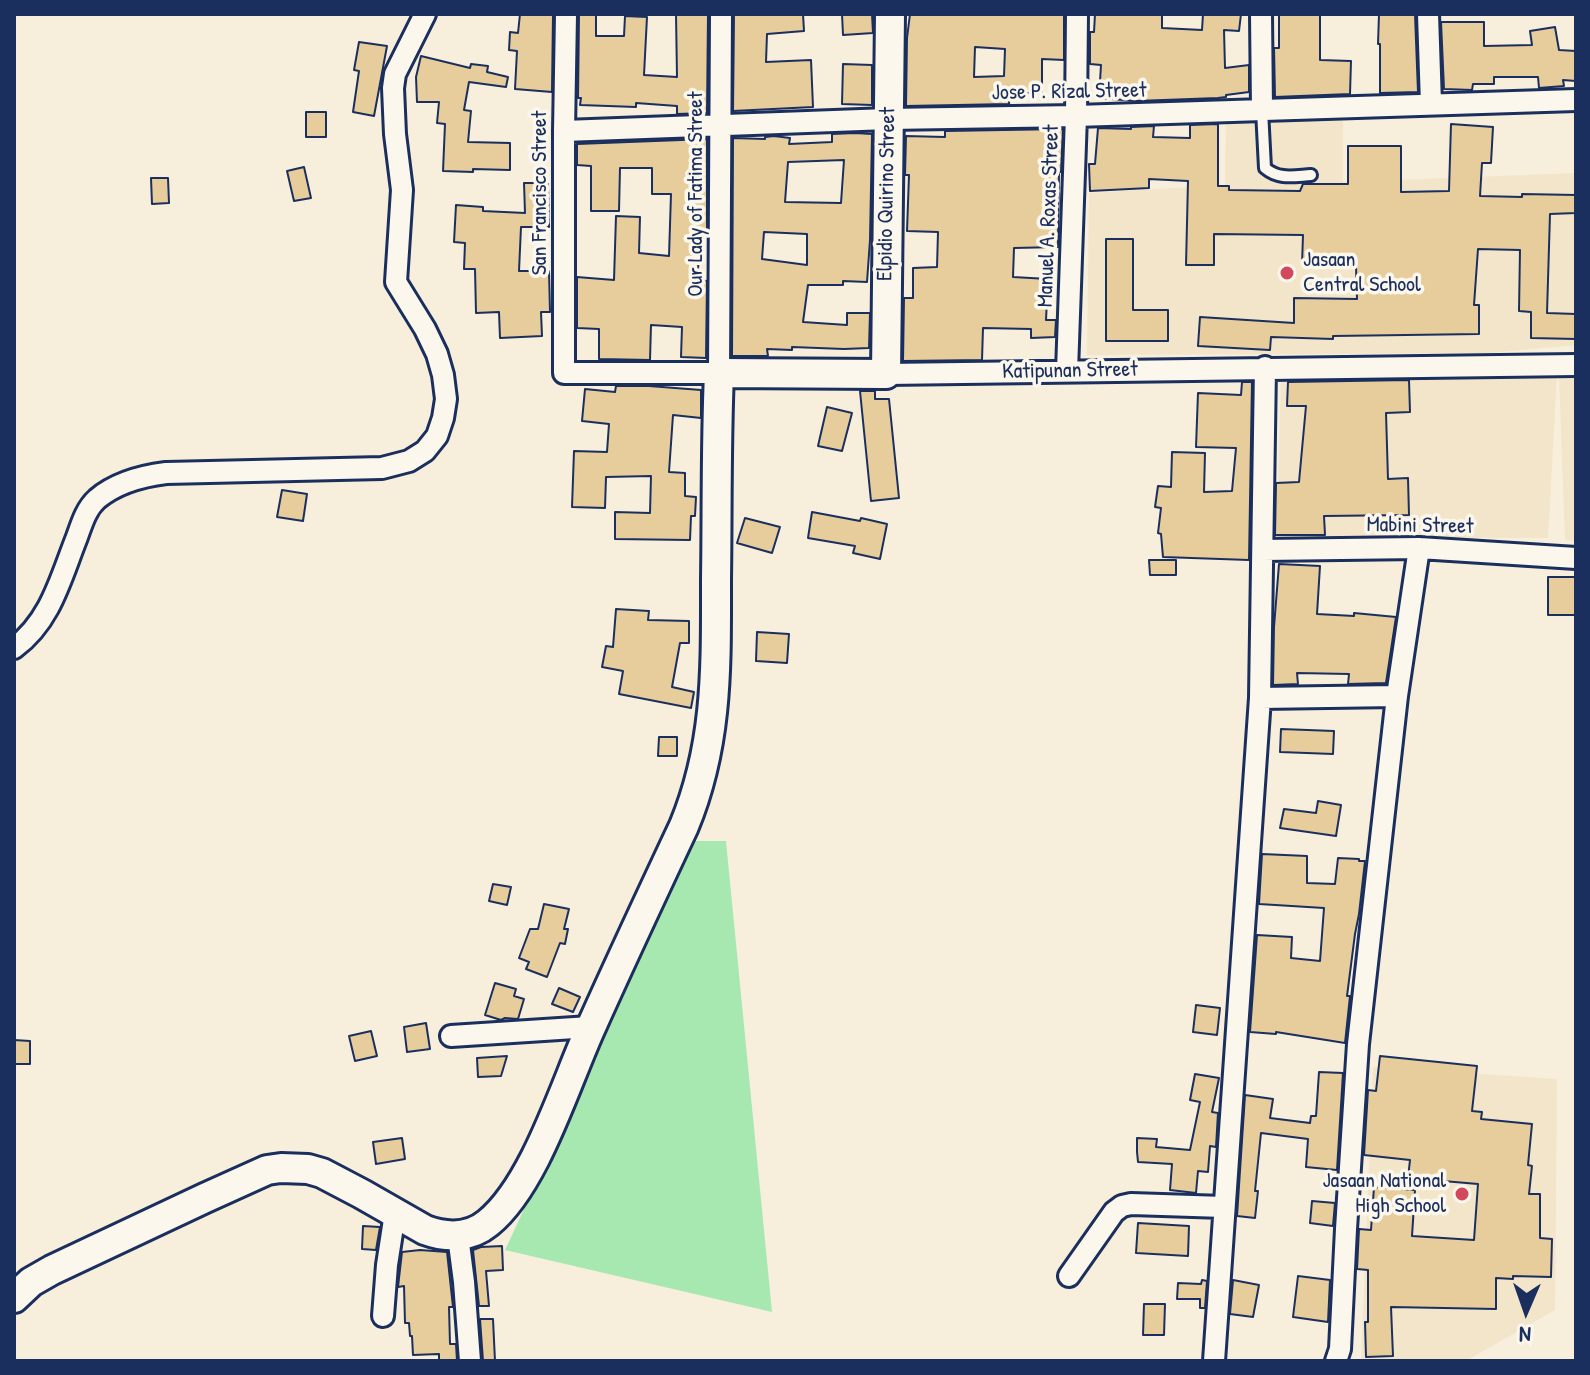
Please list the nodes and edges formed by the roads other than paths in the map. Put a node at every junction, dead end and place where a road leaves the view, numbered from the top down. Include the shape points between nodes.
1 (425, 14) edge
2 (566, 14) edge
3 (721, 14) edge
4 (890, 14) edge
5 (1077, 14) edge
6 (1261, 14) edge
7 (1428, 14) edge
8 (1576, 100) edge
9 (1431, 104) junction
10 (1262, 110) junction
11 (1076, 116) junction
12 (888, 119) junction
13 (720, 125) junction
14 (564, 131) junction
15 (1311, 175) dead end
16 (1576, 365) edge
17 (1265, 367) junction
18 (1067, 371) junction
19 (564, 373) joint
20 (719, 373) junction
21 (886, 374) junction
22 (1419, 548) junction
23 (1263, 550) junction
24 (1576, 558) edge
25 (14, 648) edge
26 (1397, 696) junction
27 (1260, 698) junction
28 (590, 1027) junction
29 (451, 1036) dead end
30 (1224, 1207) junction
31 (395, 1213) junction
32 (458, 1236) junction
33 (1069, 1276) dead end
34 (14, 1298) edge
35 (383, 1316) dead end
36 (470, 1361) edge
37 (1214, 1361) edge
38 (1336, 1361) edge

1 - 25 street via 393,88 402,204 396,282 425,329 443,375 446,399 437,436 409,461 382,468 166,473 114,488 87,511 52,602 39,625
2 - 14 street, San Francisco Street
3 - 13 street, Our Lady of Fatima Street
4 - 12 street, Elpidio Quirino Street
5 - 11 street, Manuel A. Roxas Street
6 - 10 street
7 - 9 street
8 - 9 street, Jose P. Rizal Street
9 - 10 street, Jose P. Rizal Street
10 - 11 street, Jose P. Rizal Street
10 - 15 lane via 1265,168 1280,177
11 - 12 street, Jose P. Rizal Street
11 - 18 street, Manuel A. Roxas Street
12 - 13 street, Jose P. Rizal Street
12 - 21 street, Elpidio Quirino Street
13 - 14 street, Jose P. Rizal Street
13 - 20 street, Our Lady of Fatima Street
14 - 19 street, San Francisco Street
16 - 17 street, Katipunan Street
17 - 18 street, Katipunan Street
17 - 23 street
18 - 21 street, Katipunan Street
19 - 20 street, Katipunan Street
20 - 21 street, Katipunan Street
20 - 28 street via 714,698 702,774 684,826
22 - 23 street, Mabini Street
22 - 24 street, Mabini Street
22 - 26 street
23 - 27 street
26 - 27 street
26 - 38 street via 1358,1044
27 - 30 street
28 - 29 street
28 - 32 street via 531,1166 509,1201 475,1232
30 - 33 street via 1122,1206
30 - 37 street
31 - 32 street via 425,1230
31 - 34 street via 322,1173 267,1170 52,1270
31 - 35 street
32 - 36 street

